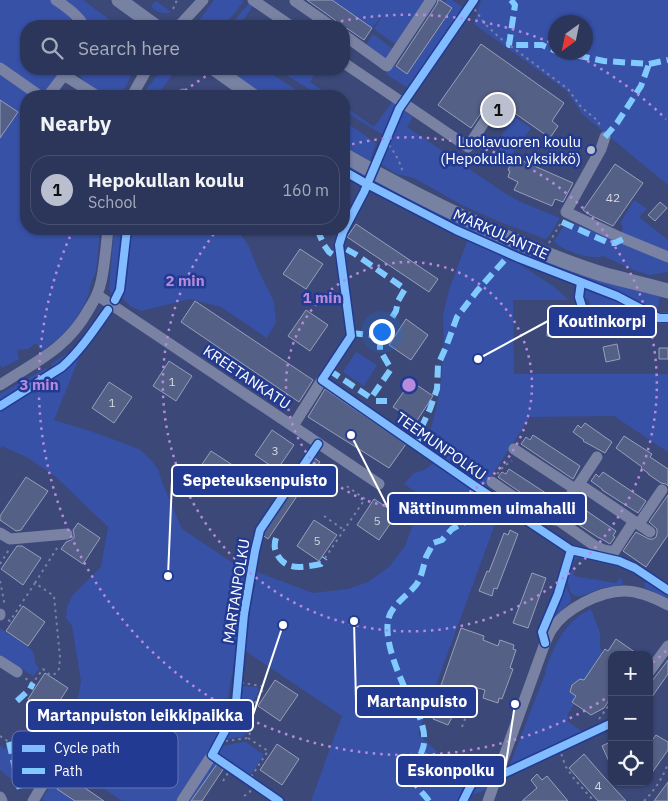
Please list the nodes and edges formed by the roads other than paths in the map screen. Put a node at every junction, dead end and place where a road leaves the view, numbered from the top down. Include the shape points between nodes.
1 (56, 0) edge
2 (119, 0) edge
3 (203, 0) edge
4 (253, 0) edge
5 (296, 0) edge
6 (431, 0) edge
7 (80, 20) edge
8 (147, 20) edge
9 (185, 20) edge
10 (282, 20) edge
11 (323, 20) edge
12 (350, 39) edge
13 (350, 67) edge
14 (0, 68) edge
15 (64, 75) edge
16 (70, 75) edge
17 (144, 75) edge
18 (223, 75) edge
19 (31, 90) edge
20 (52, 90) edge
21 (89, 90) edge
22 (135, 90) edge
23 (244, 90) edge
24 (496, 104) dead end
25 (605, 138) road end
26 (350, 157) edge
27 (107, 235) edge
28 (668, 257) edge
29 (668, 290) edge
30 (97, 295) junction
31 (583, 310) dead end
32 (668, 318) edge
33 (322, 380) dead end
34 (0, 385) edge
35 (293, 426) junction
36 (517, 450) road end
37 (596, 457) dead end
38 (492, 482) road end
39 (380, 484) dead end
40 (577, 486) junction
41 (662, 490) dead end
42 (554, 520) junction
43 (637, 523) junction
44 (650, 532) dead end
45 (67, 534) road end
46 (5, 536) edge
47 (668, 605) edge
48 (668, 646) edge
49 (0, 661) edge
50 (653, 667) edge
51 (17, 672) road end
52 (212, 755) road end
53 (41, 788) edge
54 (0, 797) edge
55 (2, 801) edge
56 (33, 801) edge
57 (182, 801) edge
58 (488, 801) edge

1 - 7 street
2 - 8 main road
3 - 9 street
4 - 10 street
5 - 11 street
6 - 12 street via 387,66
13 - 24 street via 468,147
14 - 19 street
15 - 20 street
16 - 21 street
17 - 22 street
18 - 23 main road
25 - 28 street via 566,212
26 - 29 main road, MARKULANTIE via 455,214 531,248 601,274
27 - 30 street
30 - 34 street via 66,340 43,359
30 - 35 street, KREETANKATU
31 - 32 street via 594,317
33 - 35 street
35 - 39 street, KREETANKATU
36 - 40 street
37 - 40 street
38 - 42 street via 546,519
40 - 42 street
40 - 43 street
41 - 43 street
42 - 43 street via 600,548 614,552
43 - 44 street
45 - 46 street
47 - 58 street via 650,596 616,592 584,602 559,620 542,651
48 - 50 street
49 - 51 street
52 - 57 street
53 - 56 street
54 - 55 street

